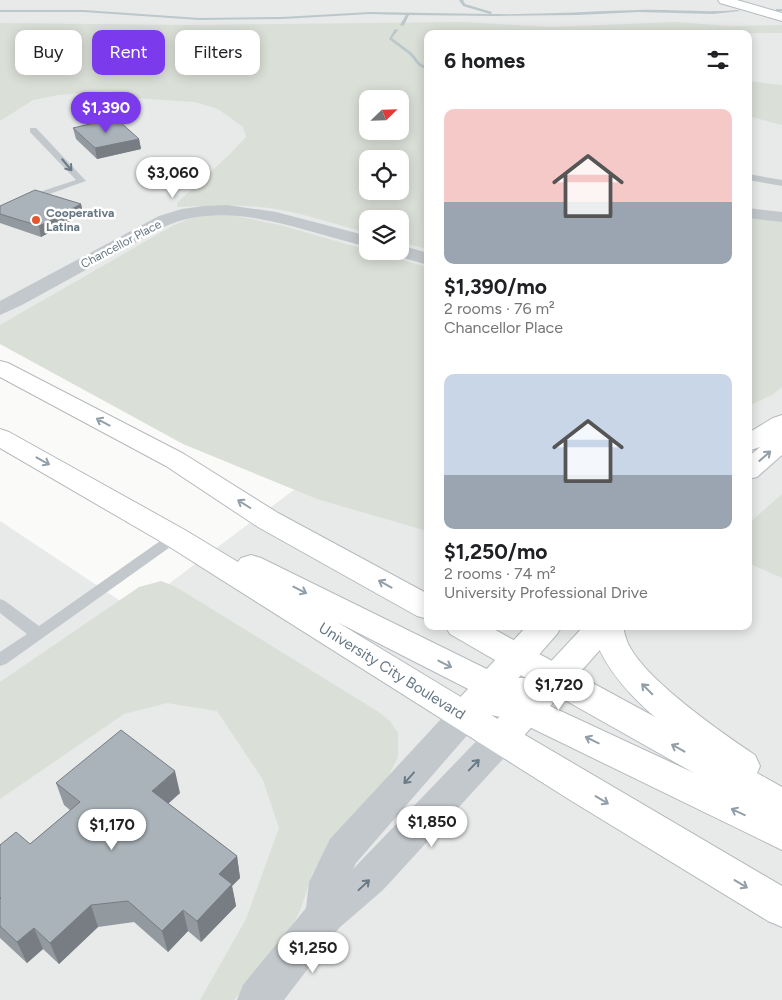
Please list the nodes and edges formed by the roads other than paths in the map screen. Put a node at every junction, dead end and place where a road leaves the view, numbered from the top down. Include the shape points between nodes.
1 (724, 0) edge
2 (782, 17) edge
3 (33, 130) dead end
4 (752, 178) edge
5 (782, 183) edge
6 (0, 211) edge
7 (752, 213) edge
8 (782, 217) edge
9 (359, 240) edge
10 (409, 253) edge
11 (424, 257) edge
12 (0, 309) edge
13 (0, 368) edge
14 (782, 423) edge
15 (0, 437) edge
16 (752, 441) edge
17 (782, 441) edge
18 (752, 467) edge
19 (175, 537) junction
20 (0, 605) edge
21 (424, 605) edge
22 (468, 630) edge
23 (542, 630) edge
24 (599, 630) edge
25 (607, 630) edge
26 (39, 634) junction
27 (517, 658) junction
28 (0, 660) edge
29 (555, 679) junction
30 (490, 686) junction
31 (527, 710) junction
32 (465, 716) junction
33 (501, 738) junction
34 (782, 794) edge
35 (782, 805) edge
36 (782, 833) edge
37 (782, 908) edge
38 (325, 915) junction
39 (258, 1000) edge

1 - 2 main road
3 -> 6 lane via 82,181
4 - 5 lane
7 - 8 street
9 - 12 street, Chancellor Place via 272,217 214,211 182,214 149,228
10 - 11 street
21 -> 13 main road via 268,520 175,460
14 - 16 main road
15 -> 19 main road, University City Boulevard
18 -> 17 main road
19 - 26 lane
19 -> 30 main road via 240,559
19 - 32 main road, University City Boulevard
20 - 26 lane
22 - 27 main road
23 - 27 main road
24 - 29 main road
34 -> 25 main road via 712,745 649,691 612,646
26 - 28 lane
27 - 29 main road
27 - 30 main road
29 - 30 main road via 543,687 523,692 503,691
29 - 31 main road
35 -> 29 main road
30 - 32 main road
31 - 32 main road via 494,702
31 - 33 main road
36 -> 31 main road
32 - 33 main road, University City Boulevard
32 -> 38 street via 344,851 328,882
33 -> 37 main road, University City Boulevard
38 -> 33 street via 370,878
38 - 39 street

